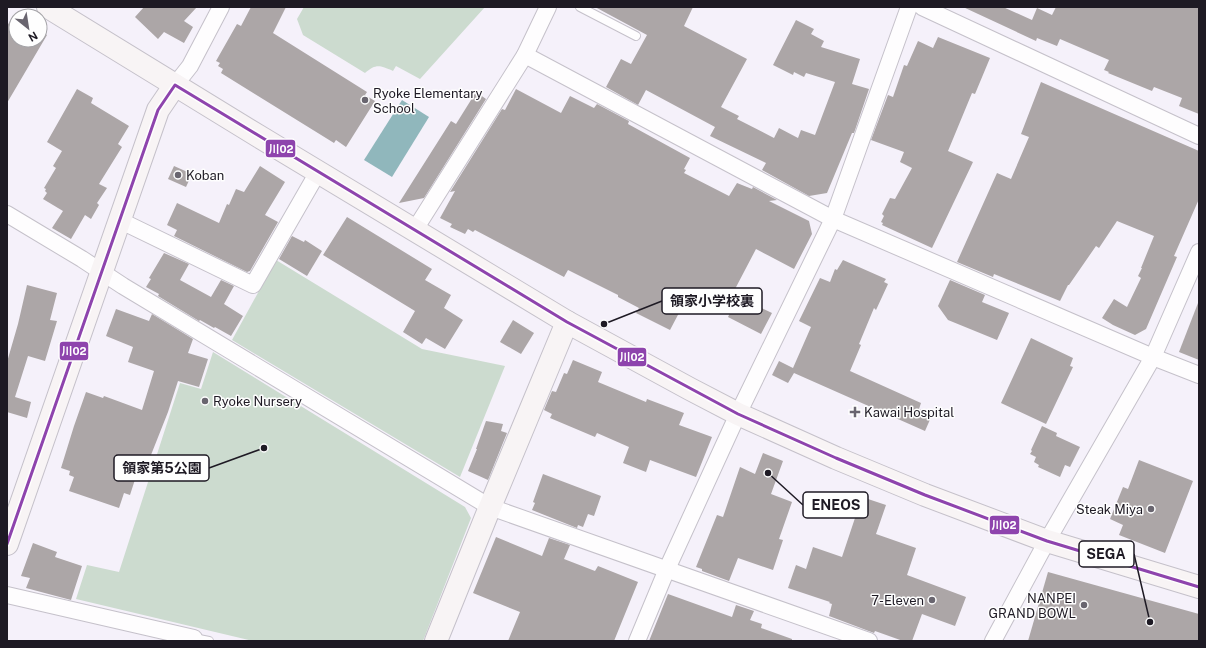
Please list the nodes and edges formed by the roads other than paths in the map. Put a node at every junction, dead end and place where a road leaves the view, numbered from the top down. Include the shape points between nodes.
1 (48, 7) edge
2 (221, 7) edge
3 (548, 7) edge
4 (580, 7) edge
5 (909, 7) edge
6 (922, 7) edge
7 (636, 36) dead end
8 (525, 55) junction
9 (175, 85) junction
10 (1199, 136) edge
11 (318, 172) junction
12 (7, 214) edge
13 (833, 219) junction
14 (119, 220) junction
15 (414, 231) junction
16 (1199, 252) edge
17 (102, 273) junction
18 (567, 322) junction
19 (1153, 357) junction
20 (1199, 375) edge
21 (738, 414) junction
22 (490, 507) junction
23 (1048, 541) junction
24 (7, 544) edge
25 (667, 569) junction
26 (1199, 587) edge
27 (7, 595) edge
28 (193, 640) edge
29 (209, 641) edge
30 (436, 641) edge
31 (637, 641) edge
32 (869, 641) edge
33 (993, 641) edge

1 - 9 main road
2 - 9 street via 190,66
3 - 8 street
4 - 7 lane
5 - 13 street
6 - 10 street
8 - 13 street
8 - 15 street
9 - 11 main road
9 - 14 main road via 158,110
11 - 14 street via 253,285
11 - 15 main road
12 - 17 street
13 - 19 street
13 - 21 street
14 - 17 main road
15 - 18 main road
16 - 19 street
17 - 22 street
17 - 24 main road
18 - 21 main road
18 - 22 main road
19 - 20 street
19 - 23 street
21 - 23 main road via 925,495
21 - 25 street
22 - 25 street
22 - 30 main road
23 - 26 main road
23 - 33 street
25 - 31 street
25 - 32 street
27 - 28 street
28 - 29 lane

